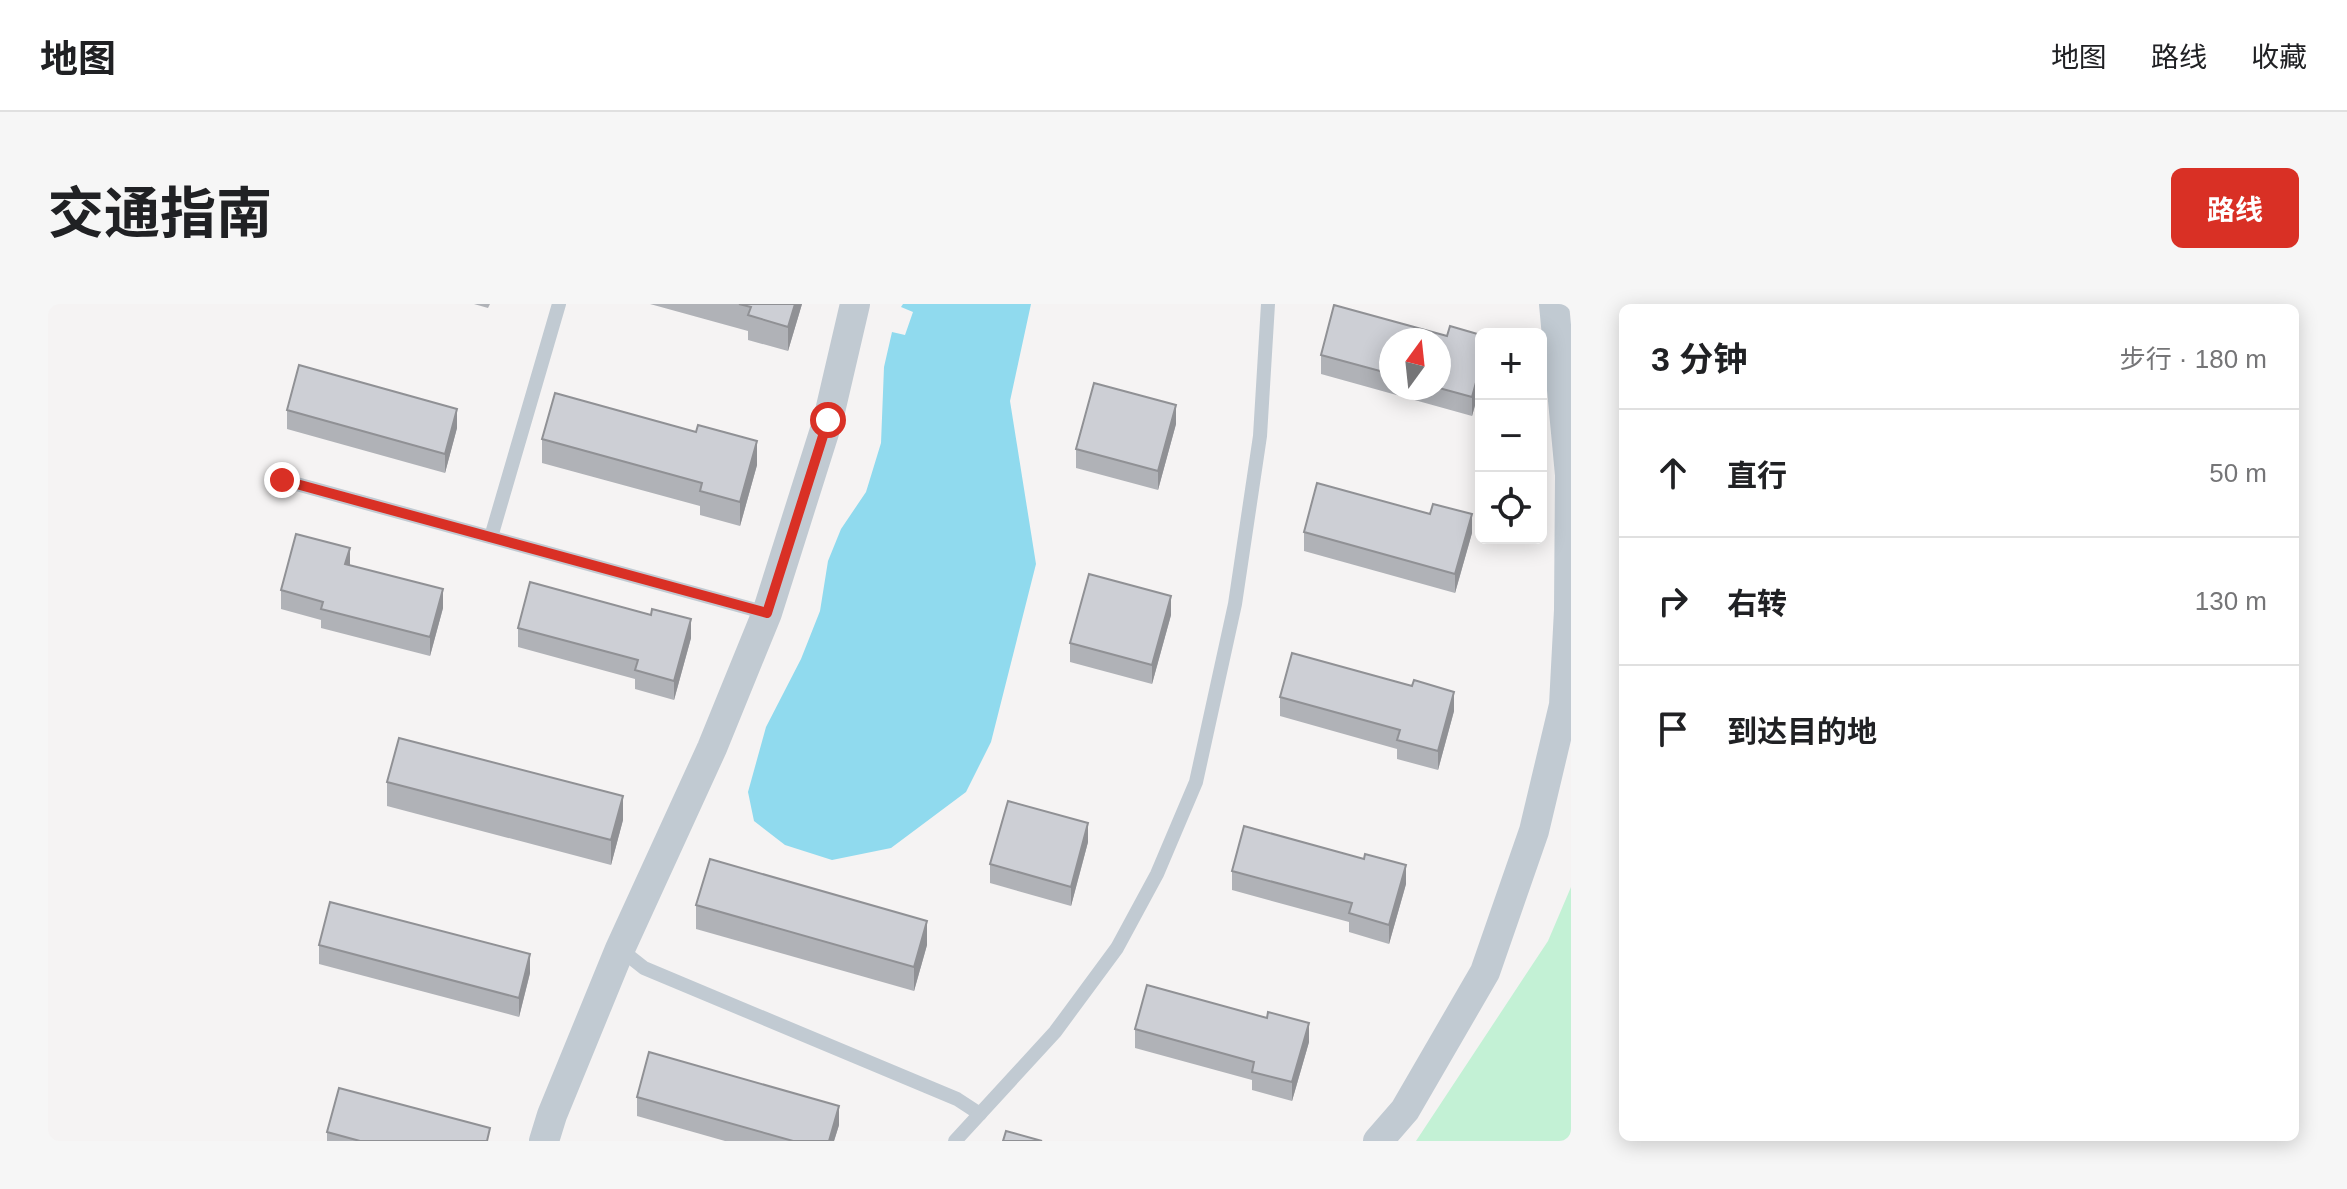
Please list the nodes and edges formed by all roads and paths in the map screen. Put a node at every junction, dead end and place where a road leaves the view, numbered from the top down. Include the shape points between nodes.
1 (559, 304) edge
2 (855, 304) edge
3 (1268, 304) edge
4 (1554, 304) edge
5 (282, 480) dead end
6 (491, 537) junction
7 (767, 613) junction
8 (620, 949) junction
9 (980, 1114) junction
10 (544, 1141) edge
11 (955, 1141) edge
12 (1378, 1141) edge

1 - 6 lane
2 - 7 street via 828,420
3 - 9 lane via 1260,436 1238,589 1196,782 1157,874 1117,948 1055,1032
4 - 12 street via 1570,475 1564,705 1534,831 1485,972 1405,1110
5 - 6 lane
6 - 7 lane
7 - 8 street
8 - 9 lane via 644,968 957,1099
8 - 10 street
9 - 11 lane

